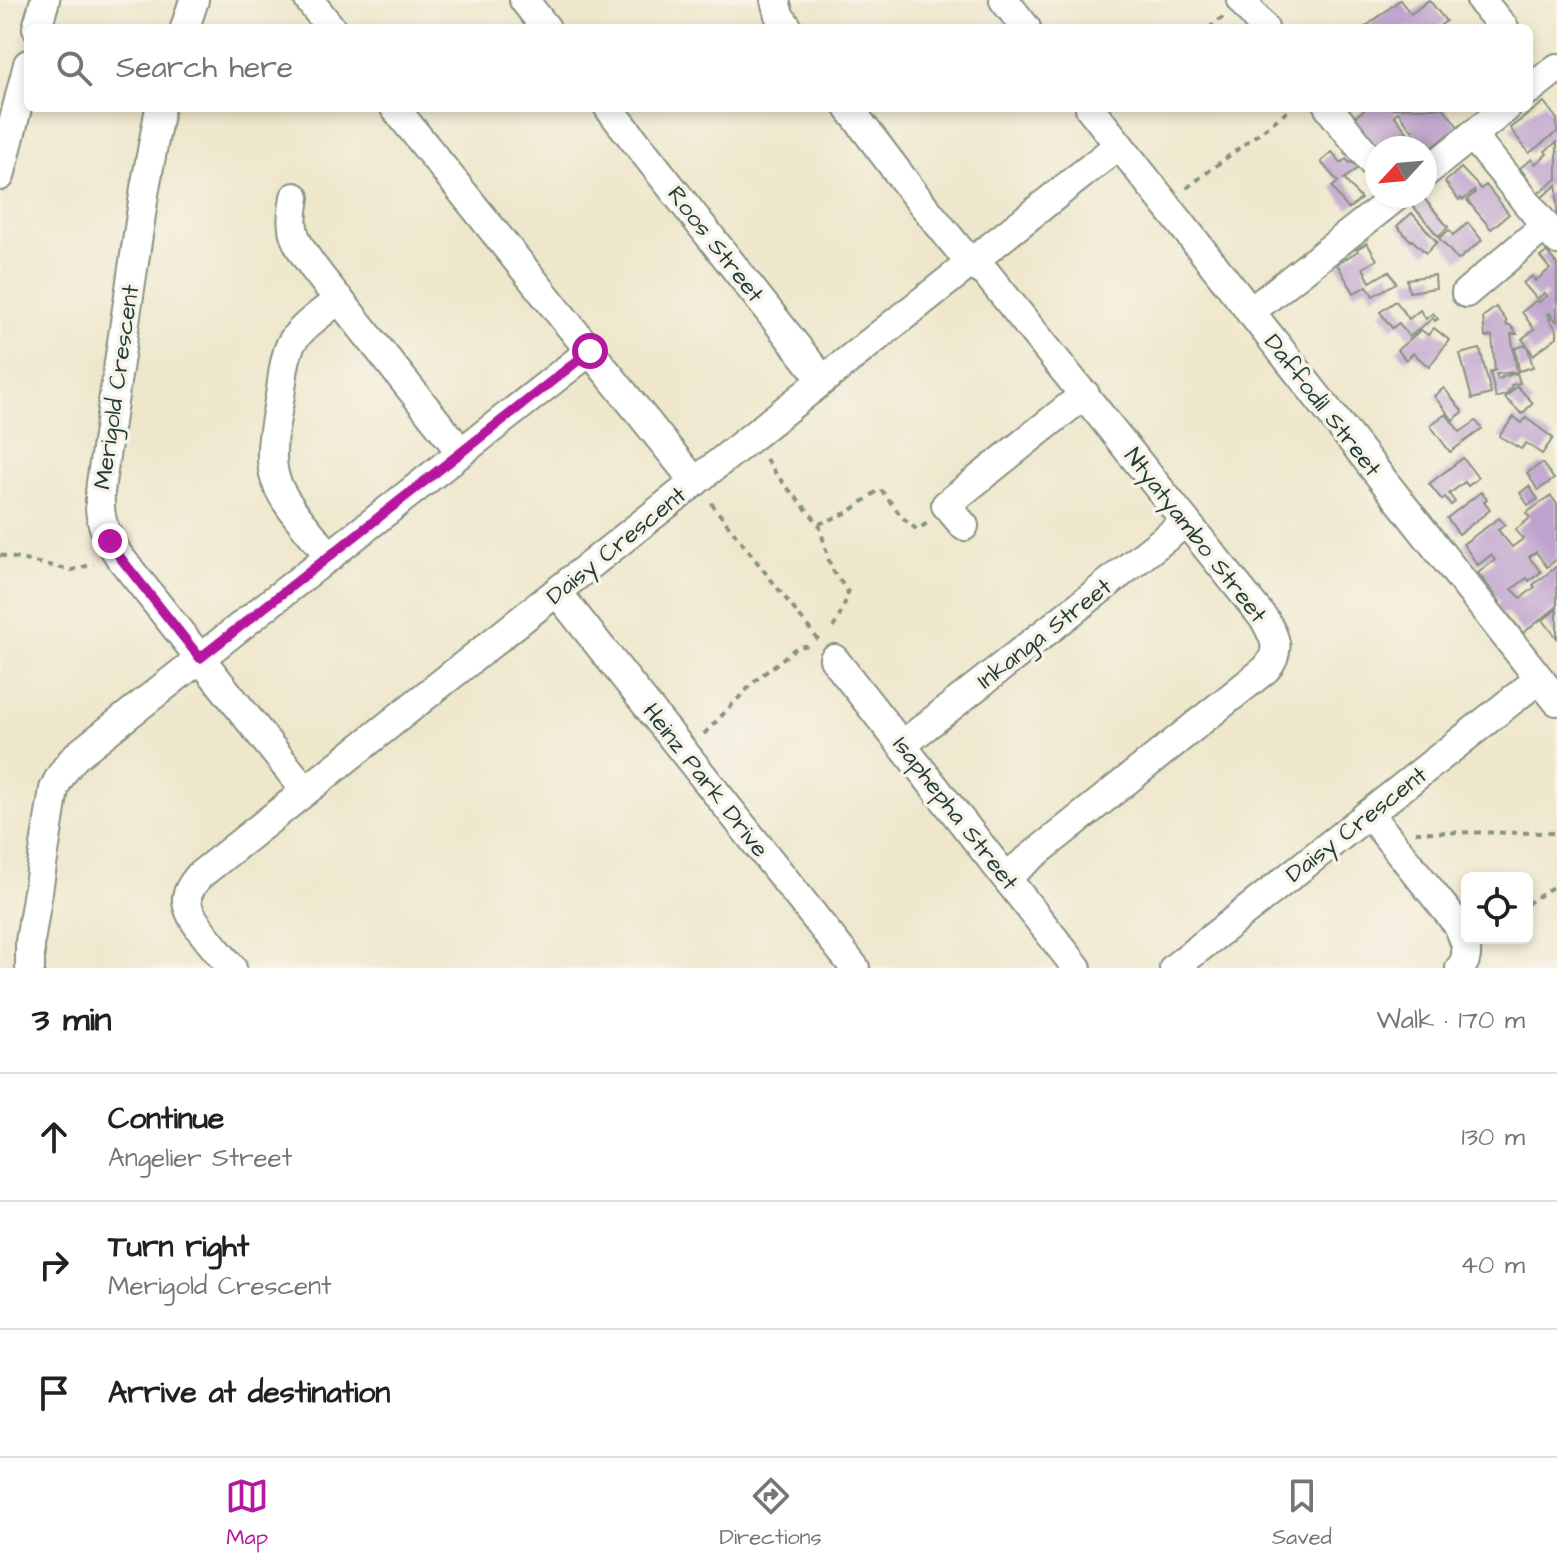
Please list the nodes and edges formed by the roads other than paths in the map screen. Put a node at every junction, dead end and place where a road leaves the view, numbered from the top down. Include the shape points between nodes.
1 (45, 0) edge
2 (194, 0) edge
3 (309, 0) edge
4 (524, 0) edge
5 (775, 0) edge
6 (1004, 0) edge
7 (1241, 0) edge
8 (1481, 0) edge
9 (38, 24) edge
10 (186, 24) edge
11 (328, 24) edge
12 (543, 24) edge
13 (785, 24) edge
14 (1023, 24) edge
15 (1261, 24) edge
16 (1501, 24) edge
17 (24, 80) edge
18 (159, 112) edge
19 (398, 112) edge
20 (612, 112) edge
21 (852, 112) edge
22 (1093, 112) edge
23 (1332, 112) edge
24 (1501, 112) edge
25 (1472, 135) junction
26 (1119, 145) junction
27 (1365, 153) edge
28 (1437, 163) edge
29 (0, 176) edge
30 (295, 197) dead end
31 (1382, 208) edge
32 (1551, 233) edge
33 (971, 264) junction
34 (1466, 293) dead end
35 (339, 299) junction
36 (1250, 312) junction
37 (590, 351) junction
38 (823, 380) junction
39 (1085, 394) junction
40 (461, 452) junction
41 (695, 482) junction
42 (955, 515) road end
43 (1186, 522) junction
44 (330, 557) junction
45 (557, 592) junction
46 (827, 651) road end
47 (200, 658) junction
48 (1539, 679) junction
49 (1557, 701) edge
50 (902, 745) junction
51 (305, 790) junction
52 (1369, 814) junction
53 (1006, 877) junction
54 (30, 968) edge
55 (232, 968) edge
56 (855, 968) edge
57 (1077, 968) edge
58 (1174, 968) edge
59 (1460, 968) edge

1 - 9 street
2 - 10 street
3 - 11 street
4 - 12 street
5 - 13 street
6 - 14 street
7 - 15 street
8 - 16 street
17 - 29 street
18 - 47 street, Merigold Crescent via 99,500 103,528 119,556
19 - 37 street
20 - 38 street, Roos Street
21 - 33 street, Ntyatyambo Street
22 - 26 street, Daffodil Street
23 - 27 street
24 - 25 street
25 - 28 street
25 - 32 street
26 - 33 street, Daisy Crescent
26 - 36 street, Daffodil Street
30 - 35 street via 292,226 297,240
31 - 36 street
32 - 34 street
33 - 38 street, Daisy Crescent
33 - 39 street, Ntyatyambo Street via 986,273
35 - 40 street
35 - 44 street via 290,346 272,465 288,503
36 - 48 street, Daffodil Street
37 - 40 street
37 - 41 street
38 - 41 street, Daisy Crescent
39 - 42 street
39 - 43 street, Ntyatyambo Street
40 - 44 street
41 - 45 street, Daisy Crescent
43 - 50 street, Inkanga Street
43 - 53 street, Ntyatyambo Street via 1265,620 1274,637 1273,660
44 - 47 street
45 - 51 street, Daisy Crescent
45 - 56 street, Heinz Park Drive
46 - 50 street, Isaphepha Street
47 - 51 street, Merigold Crescent
47 - 54 street via 76,756 59,777
48 - 49 street, Daffodil Street
48 - 52 street, Daisy Crescent
50 - 53 street, Isaphepha Street
51 - 55 street, Daisy Crescent via 210,865 187,898 194,920
52 - 58 street, Daisy Crescent
52 - 59 street via 1458,925 1466,951
53 - 57 street, Isaphepha Street

